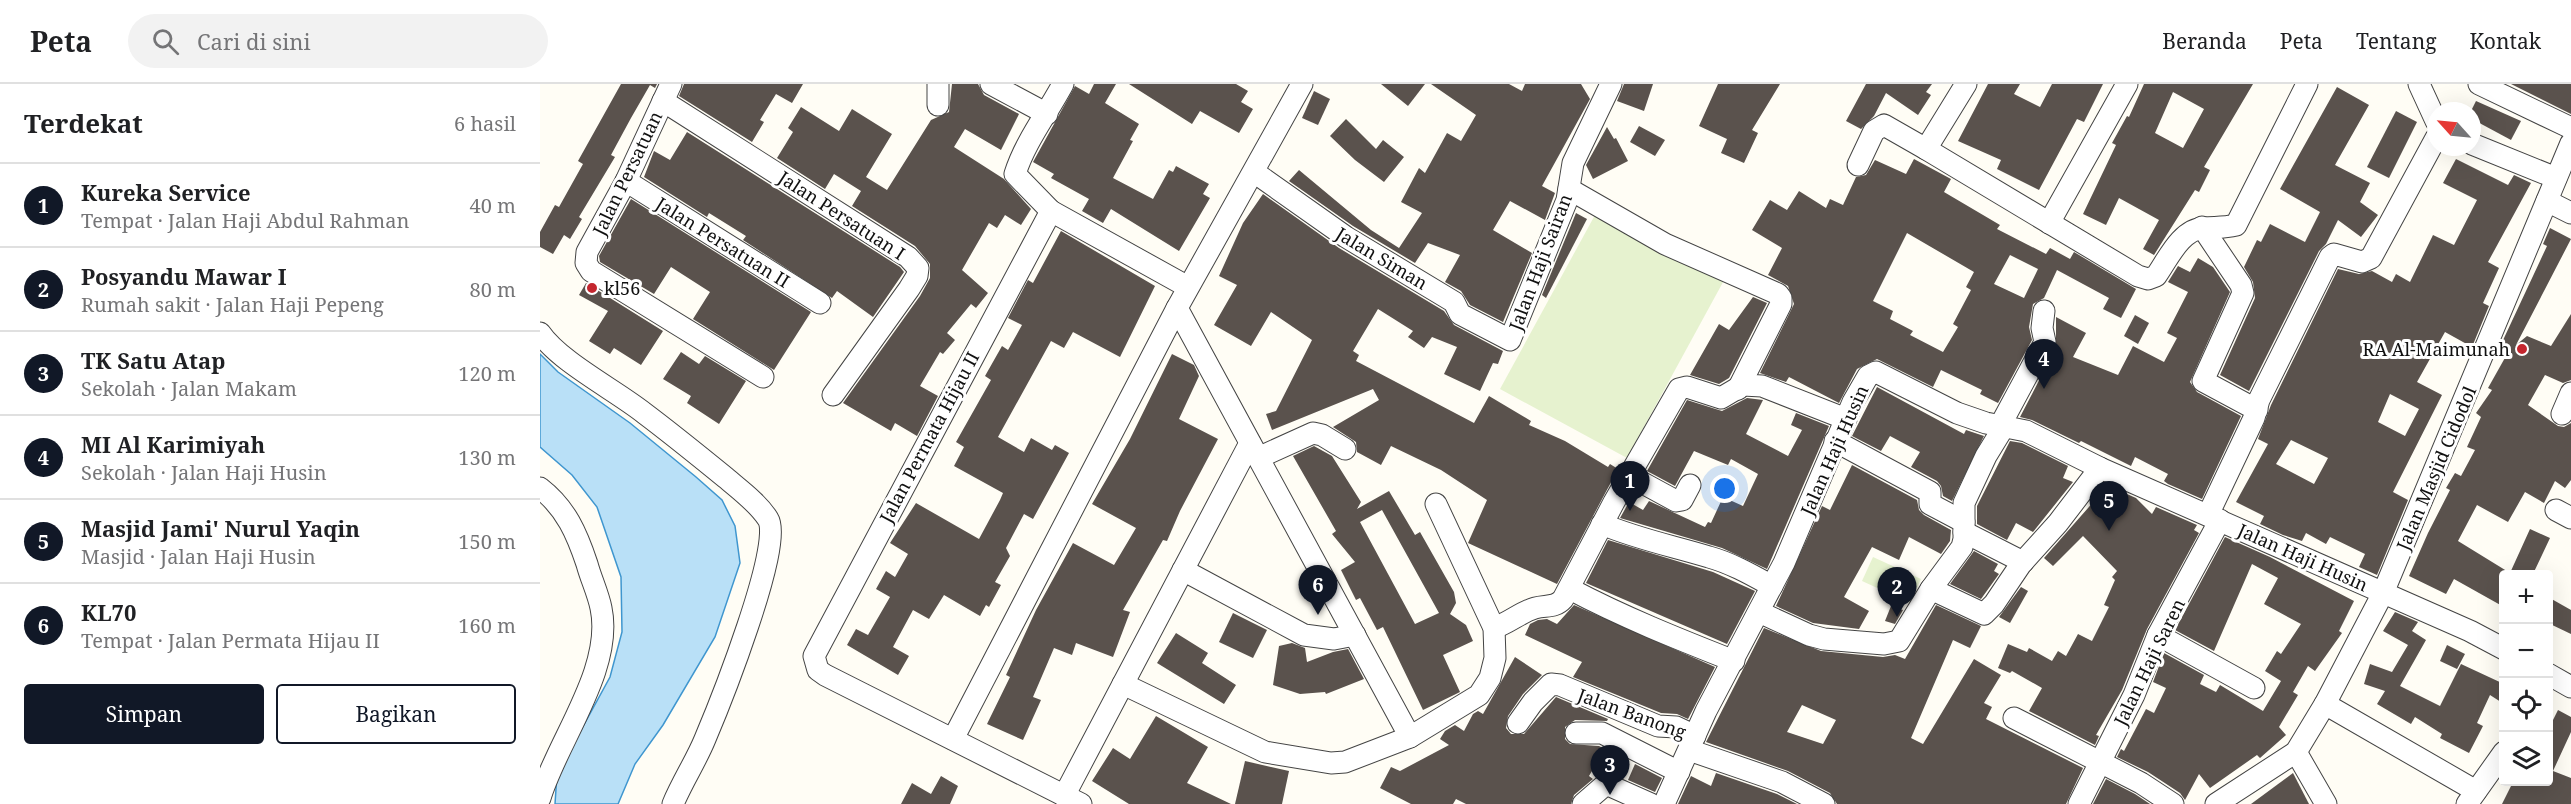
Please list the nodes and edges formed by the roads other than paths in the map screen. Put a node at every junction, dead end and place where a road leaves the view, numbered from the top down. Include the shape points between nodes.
1 (991, 84) edge
2 (1063, 84) edge
3 (1302, 84) edge
4 (1966, 84) edge
5 (2127, 84) edge
6 (2307, 84) edge
7 (2419, 84) edge
8 (2479, 84) edge
9 (1605, 86) edge
10 (667, 93) edge
11 (2427, 102) edge
12 (1047, 114) junction
13 (2571, 128) edge
14 (2571, 143) edge
15 (2481, 148) edge
16 (1926, 149) junction
17 (2427, 154) edge
18 (1858, 165) dead end
19 (1254, 172) junction
20 (2556, 178) junction
21 (626, 181) junction
22 (1569, 189) junction
23 (2547, 201) junction
24 (1051, 211) junction
25 (2571, 213) edge
26 (2049, 223) junction
27 (2202, 227) junction
28 (1188, 287) junction
29 (820, 303) dead end
30 (1177, 308) junction
31 (2044, 311) dead end
32 (540, 333) edge
33 (1510, 340) joint
34 (763, 377) dead end
35 (1738, 389) junction
36 (2571, 393) edge
37 (833, 395) dead end
38 (2257, 410) junction
39 (2562, 414) dead end
40 (1846, 419) junction
41 (2003, 425) junction
42 (1835, 441) junction
43 (1345, 449) dead end
44 (1255, 450) junction
45 (2100, 468) junction
46 (1631, 474) junction
47 (1690, 485) dead end
48 (540, 488) edge
49 (1436, 504) dead end
50 (2214, 517) junction
51 (1602, 524) junction
52 (1964, 527) junction
53 (2023, 561) junction
54 (1184, 570) junction
55 (1772, 586) junction
56 (1570, 589) junction
57 (1930, 589) junction
58 (2383, 593) junction
59 (1759, 612) junction
60 (1494, 627) junction
61 (1355, 635) junction
62 (2158, 635) junction
63 (2499, 646) edge
64 (1734, 661) junction
65 (2553, 677) edge
66 (1123, 684) junction
67 (2571, 687) edge
68 (2254, 688) dead end
69 (2325, 704) junction
70 (2014, 718) dead end
71 (1518, 723) dead end
72 (1576, 733) dead end
73 (1410, 737) junction
74 (953, 738) junction
75 (1692, 743) junction
76 (2296, 752) junction
77 (2499, 759) edge
78 (2100, 762) junction
79 (1679, 772) junction
80 (2471, 797) edge
81 (540, 798) edge
82 (1072, 800) edge
83 (673, 804) edge
84 (1583, 804) edge
85 (1651, 804) edge
86 (1664, 804) edge
87 (1824, 804) edge
88 (2079, 804) edge
89 (2173, 804) edge
90 (2216, 804) edge
91 (2326, 804) edge

1 - 12 street
2 - 12 street
3 - 19 street
4 - 16 street
5 - 26 street
6 - 27 street via 2236,225 2220,229
7 - 11 street
8 - 13 street
9 - 22 street, Jalan Haji Sairan via 1573,163
10 - 21 street, Jalan Persatuan
10 - 37 street, Jalan Persatuan I via 908,257 918,268 909,289
12 - 24 street via 1021,155 1015,174
14 - 20 street, Jalan Masjid Cidodol
15 - 20 street
16 - 18 street via 1884,124 1874,131
16 - 26 street
17 - 38 street, Jalan Haji Saren via 2370,258 2362,262 2334,254 2330,257
19 - 28 street
19 - 33 street, Jalan Siman via 1346,237 1454,302 1460,314
20 - 23 street, Jalan Masjid Cidodol
21 - 29 street, Jalan Persatuan II
21 - 34 street, Jalan Persatuan via 587,252 586,263 591,271
22 - 33 street, Jalan Haji Sairan
22 - 35 street via 1665,244 1781,298 1776,316
23 - 25 street
23 - 58 street, Jalan Masjid Cidodol
24 - 28 street
24 - 74 street, Jalan Permata Hijau II via 814,656 818,670 825,675
26 - 27 street via 2148,279 2156,276 2187,232
27 - 38 street via 2243,293 2203,381
28 - 30 street
30 - 44 street
30 - 74 street
31 - 41 street via 2045,342
32 - 83 street via 752,500 772,528 758,594 724,689 705,741
35 - 40 street via 1743,385 1762,386
35 - 46 street via 1721,398 1687,387 1679,389
36 - 39 street
38 - 50 street, Jalan Haji Saren
40 - 41 street, Jalan Haji Husin via 1868,376 1876,372 1957,413
40 - 42 street, Jalan Haji Husin
41 - 45 street, Jalan Haji Husin via 2041,437
41 - 52 street via 1963,507
42 - 52 street via 1930,492 1930,504
42 - 55 street, Jalan Haji Husin
43 - 44 street via 1313,433
44 - 54 street, Jalan Permata Hijau II
44 - 61 street
45 - 50 street, Jalan Haji Husin
45 - 53 street via 2058,524
46 - 47 street via 1676,501 1682,500
46 - 51 street
48 - 81 street via 567,516 580,540 602,609 601,646 594,669
49 - 60 street
50 - 58 street, Jalan Haji Husin
50 - 62 street, Jalan Haji Saren
51 - 55 street via 1631,537 1712,557
51 - 56 street
52 - 53 street
52 - 57 street via 1962,548
53 - 57 street via 1984,614
54 - 61 street via 1304,635 1334,639
54 - 66 street, Jalan Permata Hijau II
55 - 59 street, Jalan Haji Husin
56 - 60 street via 1559,604 1534,608
56 - 64 street via 1642,626
57 - 59 street via 1904,634 1893,644 1809,635
58 - 63 street, Jalan Haji Husin
58 - 69 street, Jalan Masjid Cidodol
59 - 64 street, Jalan Haji Husin
60 - 73 street via 1495,658 1490,678 1479,695
61 - 73 street
62 - 68 street
62 - 78 street, Jalan Haji Saren via 2134,695
64 - 75 street, Jalan Haji Husin
65 - 67 street
66 - 73 street via 1265,752 1345,762
66 - 82 street, Jalan Permata Hijau II
69 - 76 street, Jalan Masjid Cidodol
69 - 80 street
70 - 78 street
71 - 75 street, Jalan Banong via 1551,684 1560,685 1658,726 1676,727
72 - 79 street via 1602,733
74 - 82 street, Jalan Permata Hijau II
75 - 79 street, Jalan Haji Husin
75 - 87 street
76 - 90 street
76 - 91 street
77 - 80 street
78 - 88 street, Jalan Haji Saren
78 - 89 street
79 - 86 street, Jalan Haji Husin
84 - 85 street via 1606,784

